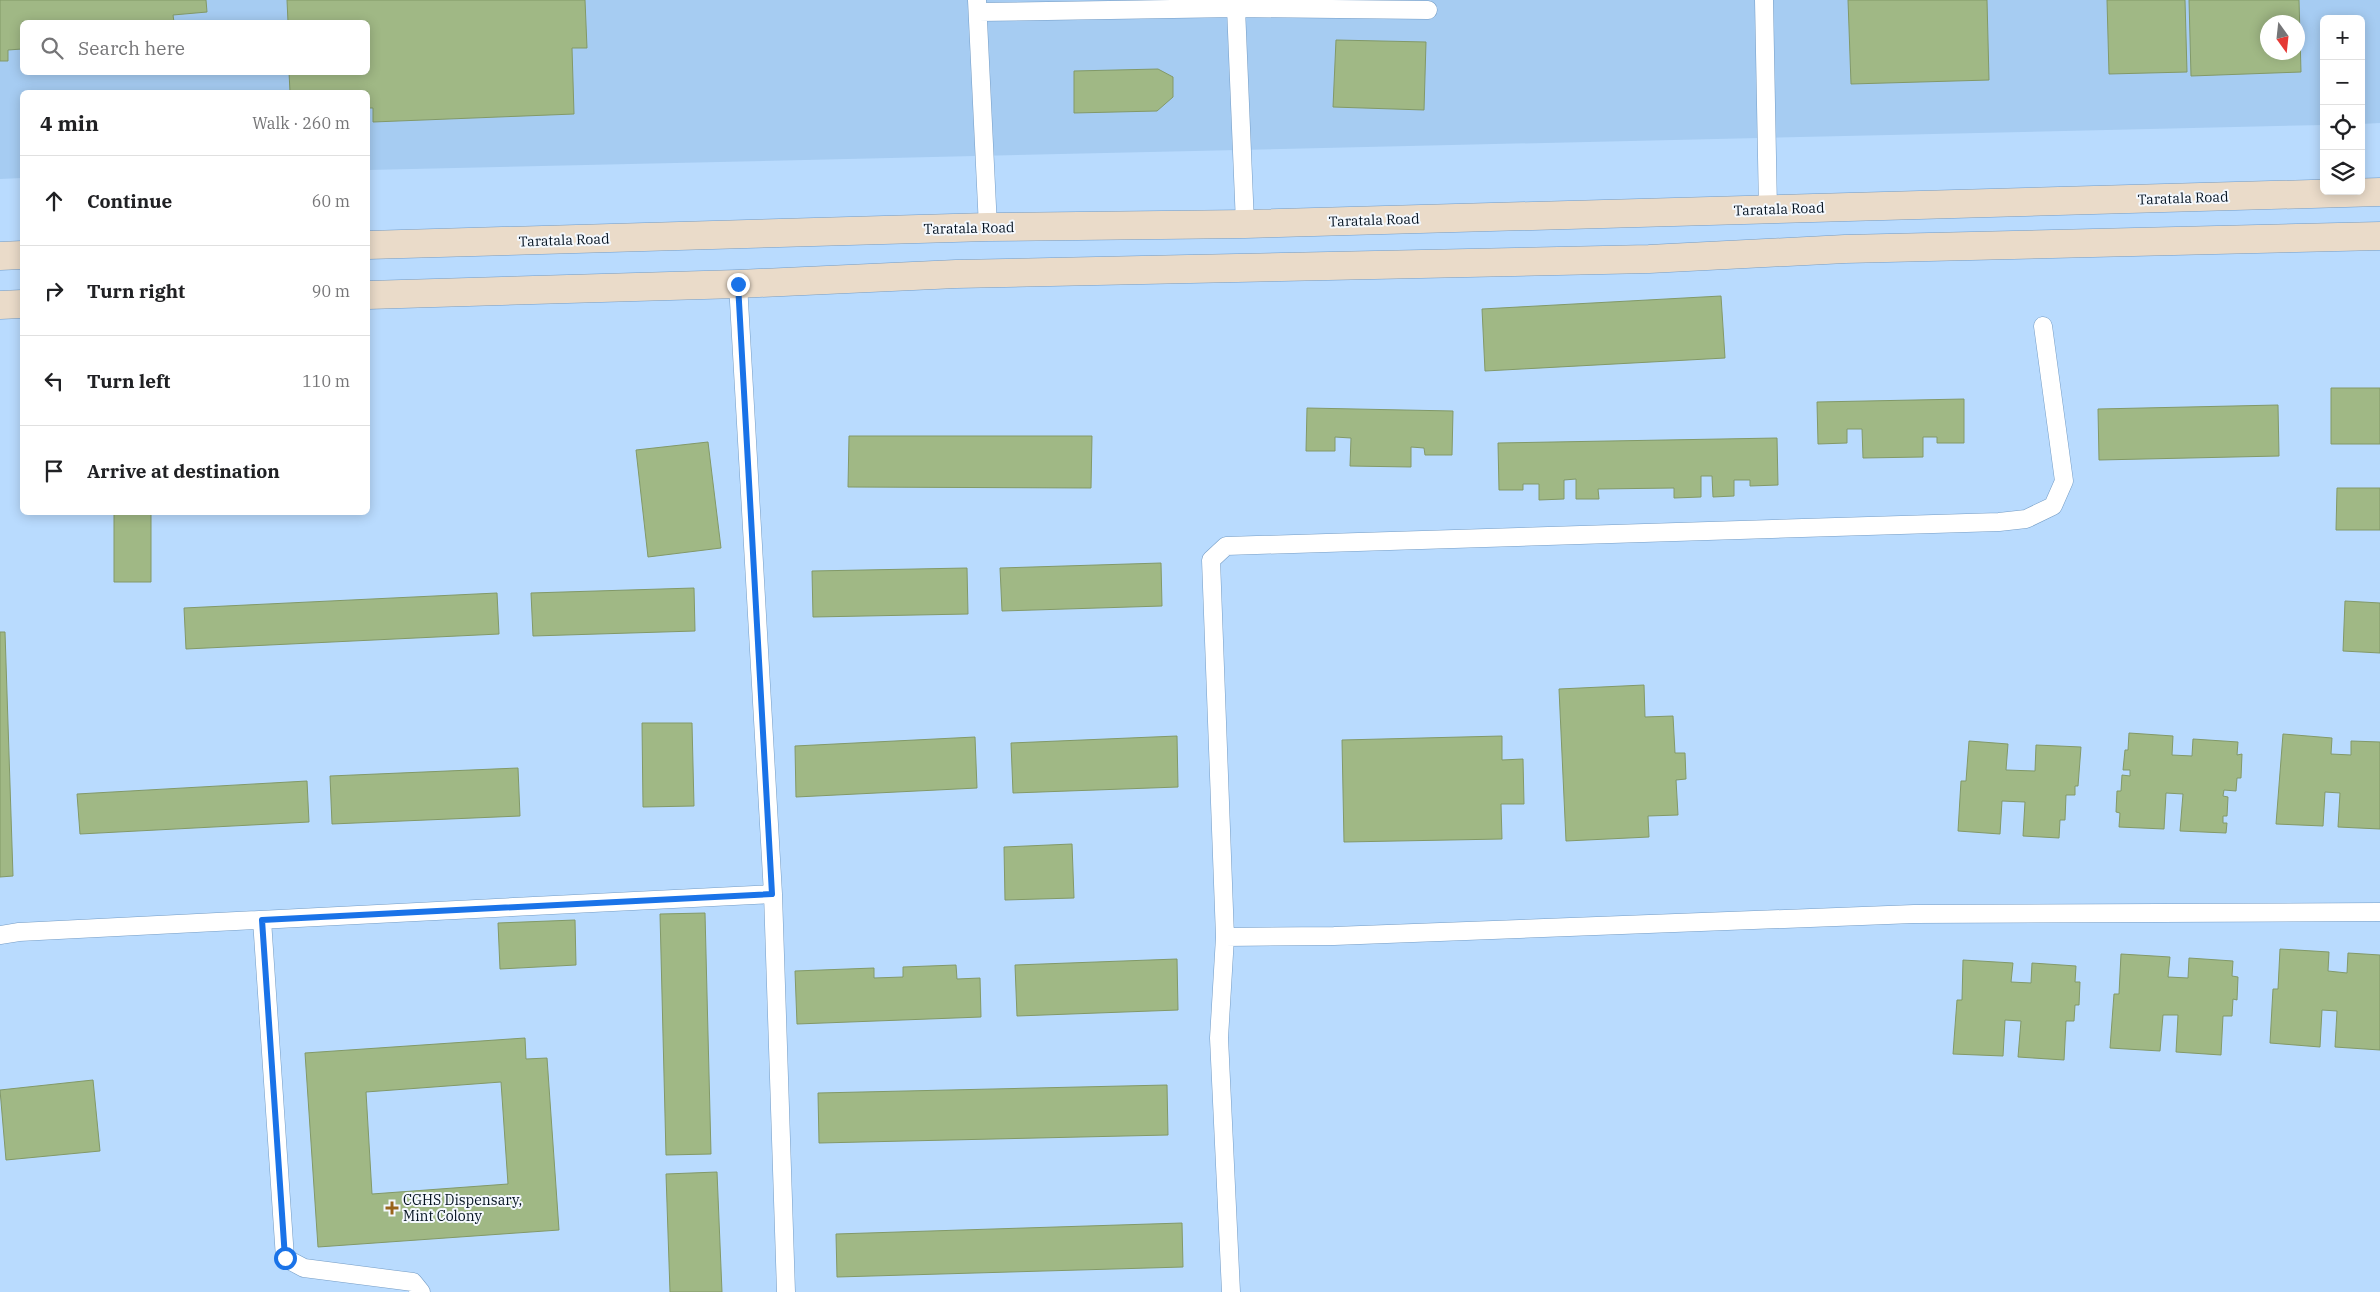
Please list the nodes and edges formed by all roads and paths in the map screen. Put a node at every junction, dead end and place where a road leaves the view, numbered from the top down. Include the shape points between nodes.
1 (1764, 0) edge
2 (977, 6) edge
3 (1236, 8) junction
4 (1428, 10) dead end
5 (2380, 192) edge
6 (1768, 210) junction
7 (1245, 224) junction
8 (988, 227) junction
9 (2380, 236) edge
10 (370, 245) edge
11 (20, 255) edge
12 (0, 256) edge
13 (738, 284) junction
14 (370, 295) edge
15 (20, 304) edge
16 (0, 305) edge
17 (2043, 326) dead end
18 (772, 894) junction
19 (2380, 912) edge
20 (262, 920) junction
21 (0, 935) edge
22 (1225, 937) junction
23 (421, 1292) edge
24 (786, 1292) edge
25 (1231, 1292) edge

1 - 6 lane
2 - 3 lane
2 - 8 lane
3 - 4 lane
3 - 7 lane
5 - 6 main road, Taratala Road
6 - 7 main road, Taratala Road
7 - 8 main road, Taratala Road
8 - 10 main road, Taratala Road
9 - 13 main road via 1845,249 1649,259 956,274
11 - 12 main road
13 - 14 main road
13 - 18 lane
15 - 16 main road
17 - 22 lane via 2064,481 2053,506 2026,519 1226,546 1211,560
18 - 20 lane
18 - 24 lane
19 - 22 lane via 1914,914 1334,936
20 - 21 lane
20 - 23 lane via 285,1258 304,1268 413,1282
22 - 25 lane via 1220,1038

